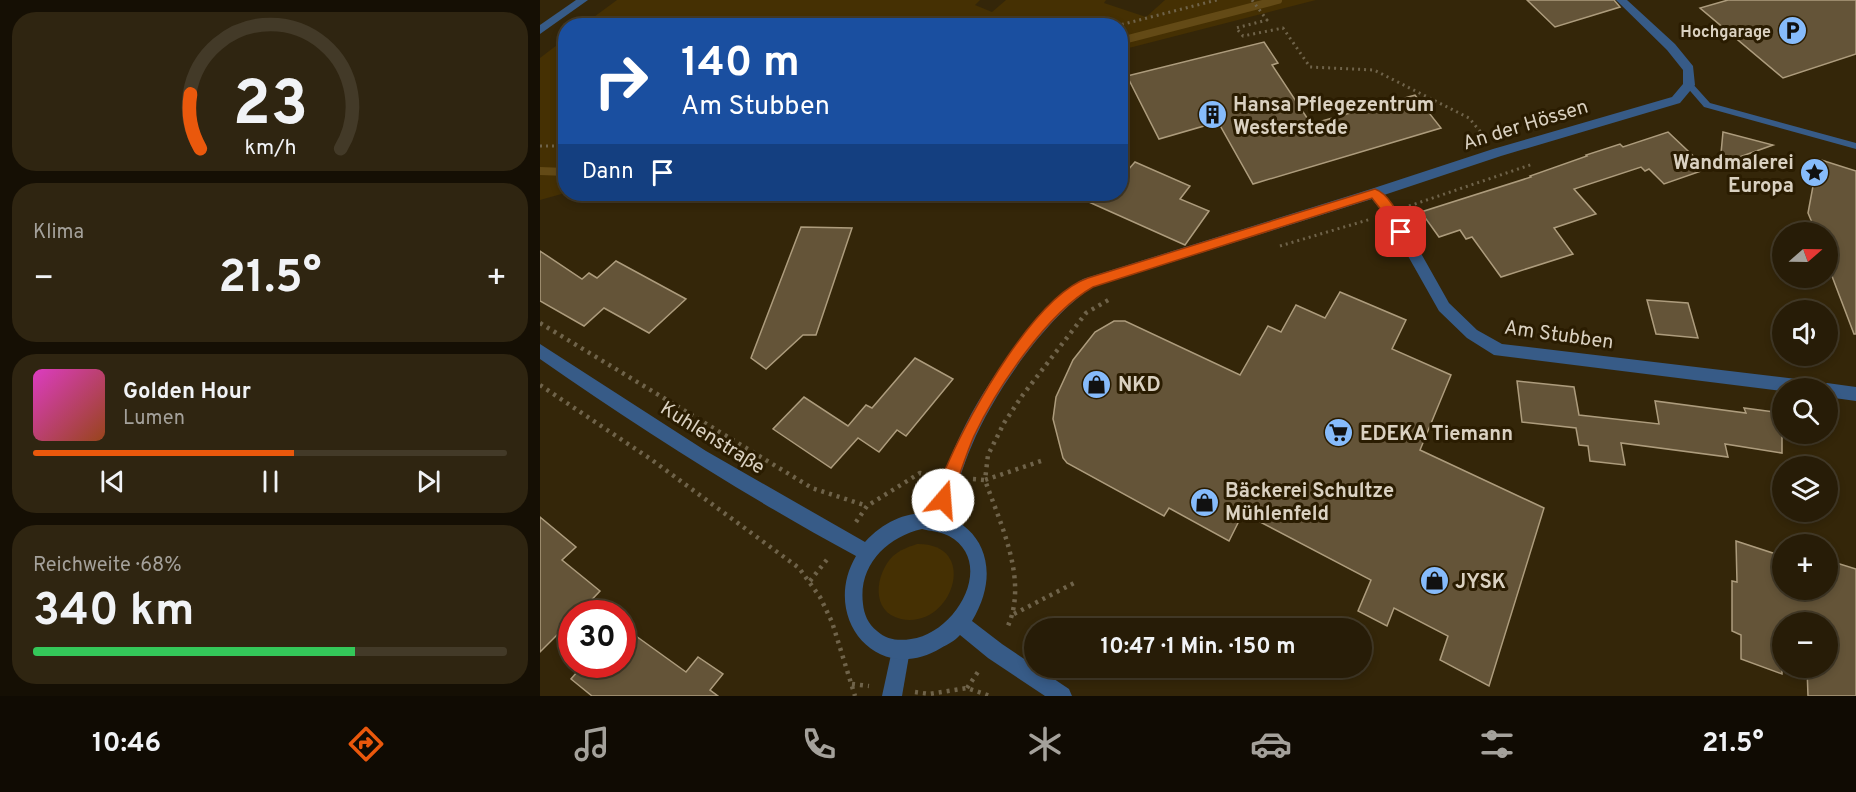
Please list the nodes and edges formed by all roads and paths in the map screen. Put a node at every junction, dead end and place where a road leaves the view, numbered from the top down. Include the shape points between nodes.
1 (583, 0) edge
2 (1217, 0) edge
3 (1621, 0) edge
4 (1253, 1) edge
5 (1128, 23) edge
6 (540, 30) edge
7 (1689, 85) junction
8 (540, 146) edge
9 (558, 146) edge
10 (1854, 146) dead end
11 (1497, 152) junction
12 (1536, 163) dead end
13 (1375, 193) junction
14 (1391, 213) junction
15 (1280, 246) dead end
16 (1119, 296) dead end
17 (540, 323) edge
18 (540, 351) edge
19 (1772, 383) edge
20 (540, 385) edge
21 (1838, 392) edge
22 (1856, 394) edge
23 (1041, 461) dead end
24 (867, 506) dead end
25 (937, 521) junction
26 (867, 553) junction
27 (1076, 582) dead end
28 (1014, 614) dead end
29 (960, 623) junction
30 (901, 650) junction
31 (892, 692) edge
32 (922, 695) edge
33 (855, 696) edge
34 (990, 696) edge
35 (1062, 696) edge

1 - 6 street
2 - 5 path
3 - 7 street via 1689,69
4 - 11 path via 1267,20 1236,27 1243,36 1283,28 1310,67 1374,70 1469,118
7 - 10 lane via 1707,105
7 - 11 street, An der Hössen via 1676,100
8 - 9 path
11 - 13 street, An der Hössen
12 - 14 path
13 - 14 street, Am Stubben
13 - 25 street, An der Hössen via 1088,283 1070,293 1004,373 969,431 949,478
14 - 15 path
14 - 19 street, Am Stubben via 1444,307 1472,334 1499,350
16 - 23 path via 1086,313 1022,396 988,455 985,480
17 - 24 path via 812,488
18 - 26 street, Kuhlenstraße via 773,500
20 - 33 path via 652,460 799,568 832,622
21 - 22 street
25 - 26 street via 900,527
25 - 29 street via 963,533 978,559 977,591
26 - 30 street via 852,588 858,624 876,642
27 - 28 path
29 - 30 street via 933,643
29 - 35 street
30 - 31 street
31 - 32 path
32 - 34 path via 967,688

